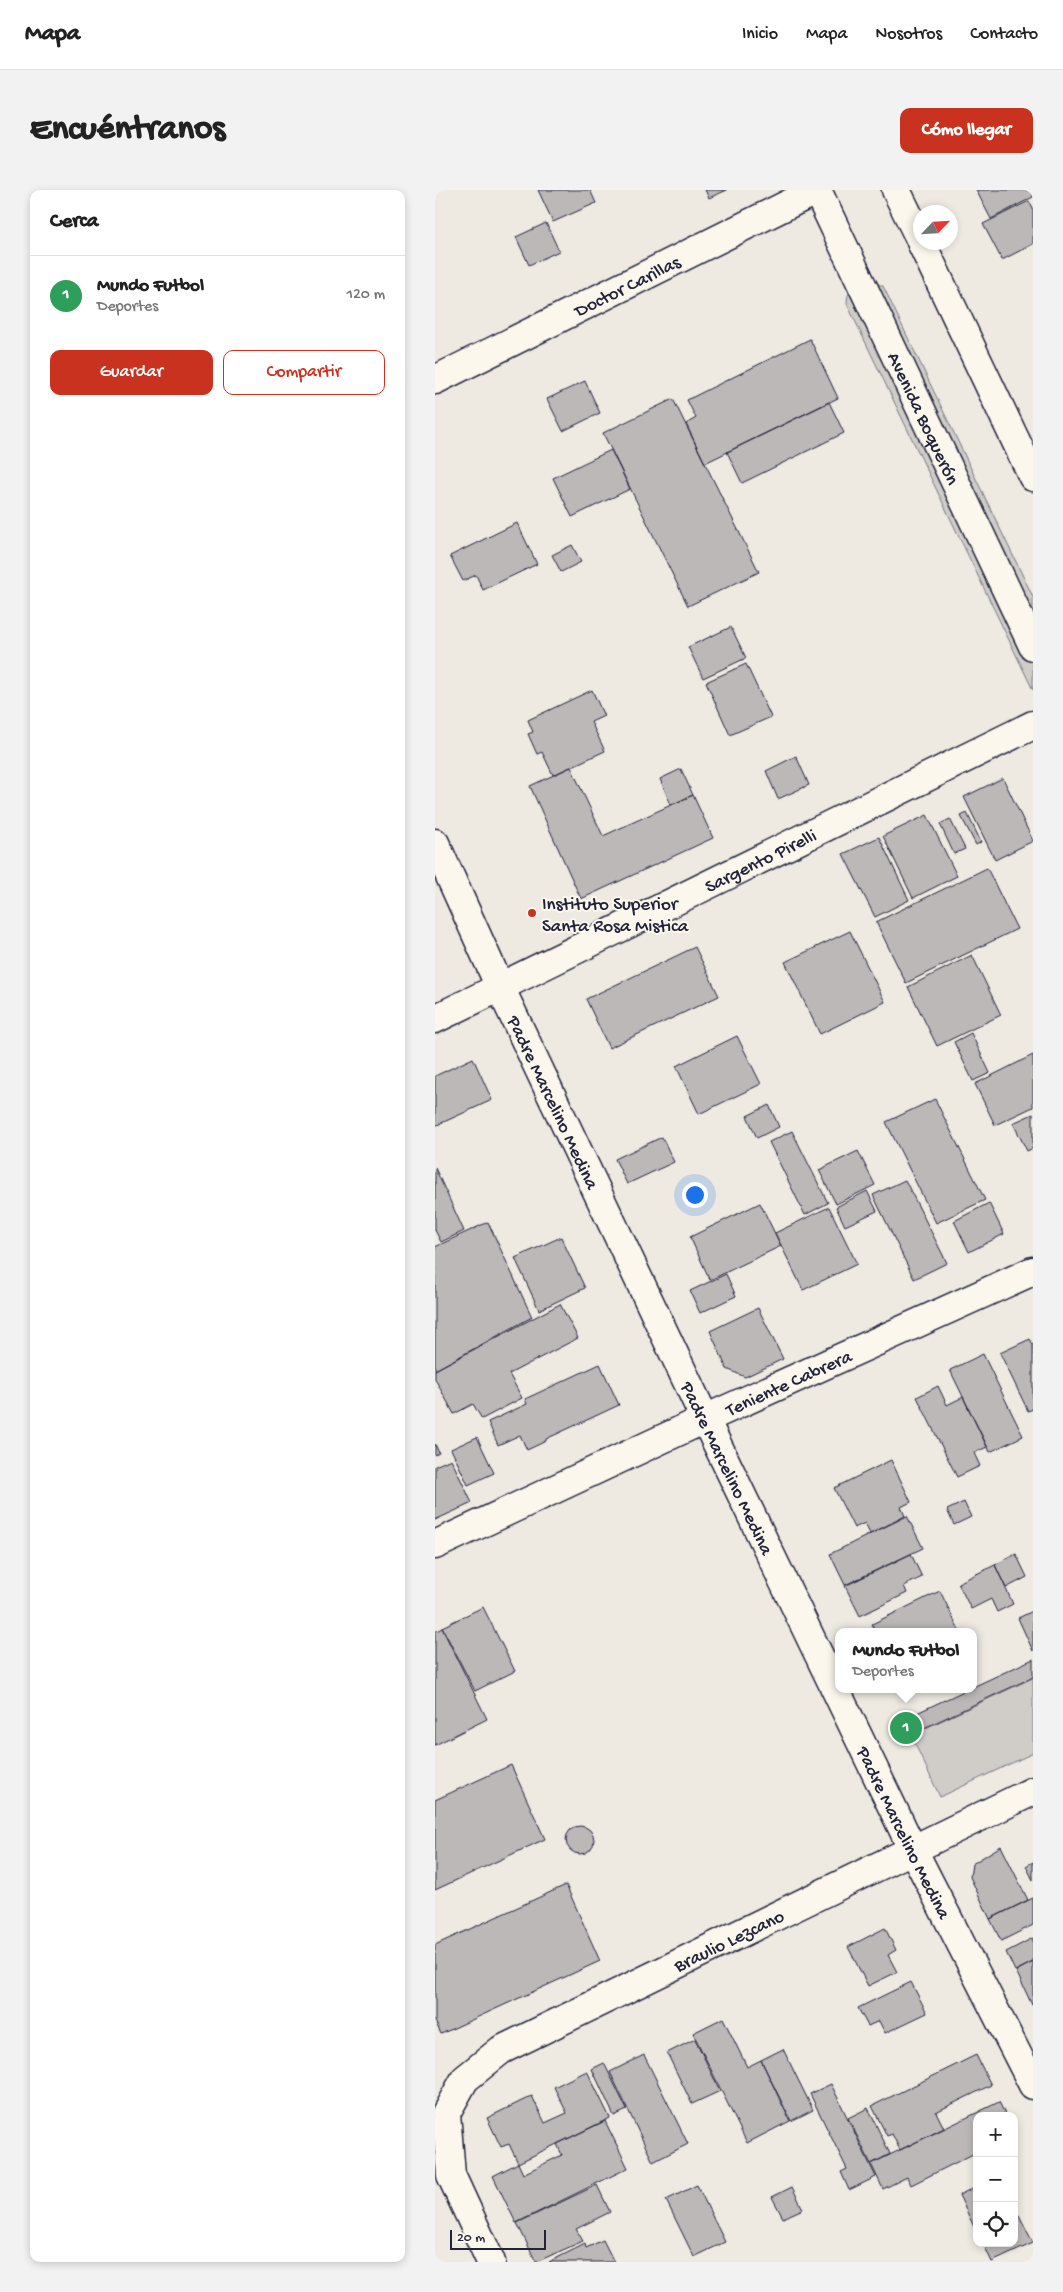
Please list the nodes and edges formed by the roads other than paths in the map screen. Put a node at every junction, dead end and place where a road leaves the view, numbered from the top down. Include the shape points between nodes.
1 (817, 190) edge
2 (896, 190) edge
3 (913, 225) edge
4 (925, 250) edge
5 (435, 380) edge
6 (1033, 477) edge
7 (1033, 646) edge
8 (1033, 725) edge
9 (435, 844) edge
10 (500, 987) junction
11 (435, 1020) edge
12 (1033, 1271) edge
13 (705, 1419) junction
14 (435, 1545) edge
15 (835, 1688) edge
16 (837, 1693) edge
17 (1033, 1791) edge
18 (913, 1850) junction
19 (1033, 2085) edge
20 (491, 2262) edge

1 - 5 street, Doctor Carillas
1 - 7 street, Avenida Boquerón
2 - 3 street
4 - 6 street
8 - 10 street, Sargento Pirelli
9 - 10 street, Padre Marcelino Medina
10 - 11 street, Sargento Pirelli
10 - 13 street, Padre Marcelino Medina
12 - 13 street, Teniente Cabrera
13 - 14 street, Teniente Cabrera
13 - 15 street, Padre Marcelino Medina
16 - 18 street, Padre Marcelino Medina
17 - 18 street, Braulio Lezcano
18 - 19 street, Padre Marcelino Medina
18 - 20 street, Braulio Lezcano via 501,2050 465,2079 446,2113 451,2174

